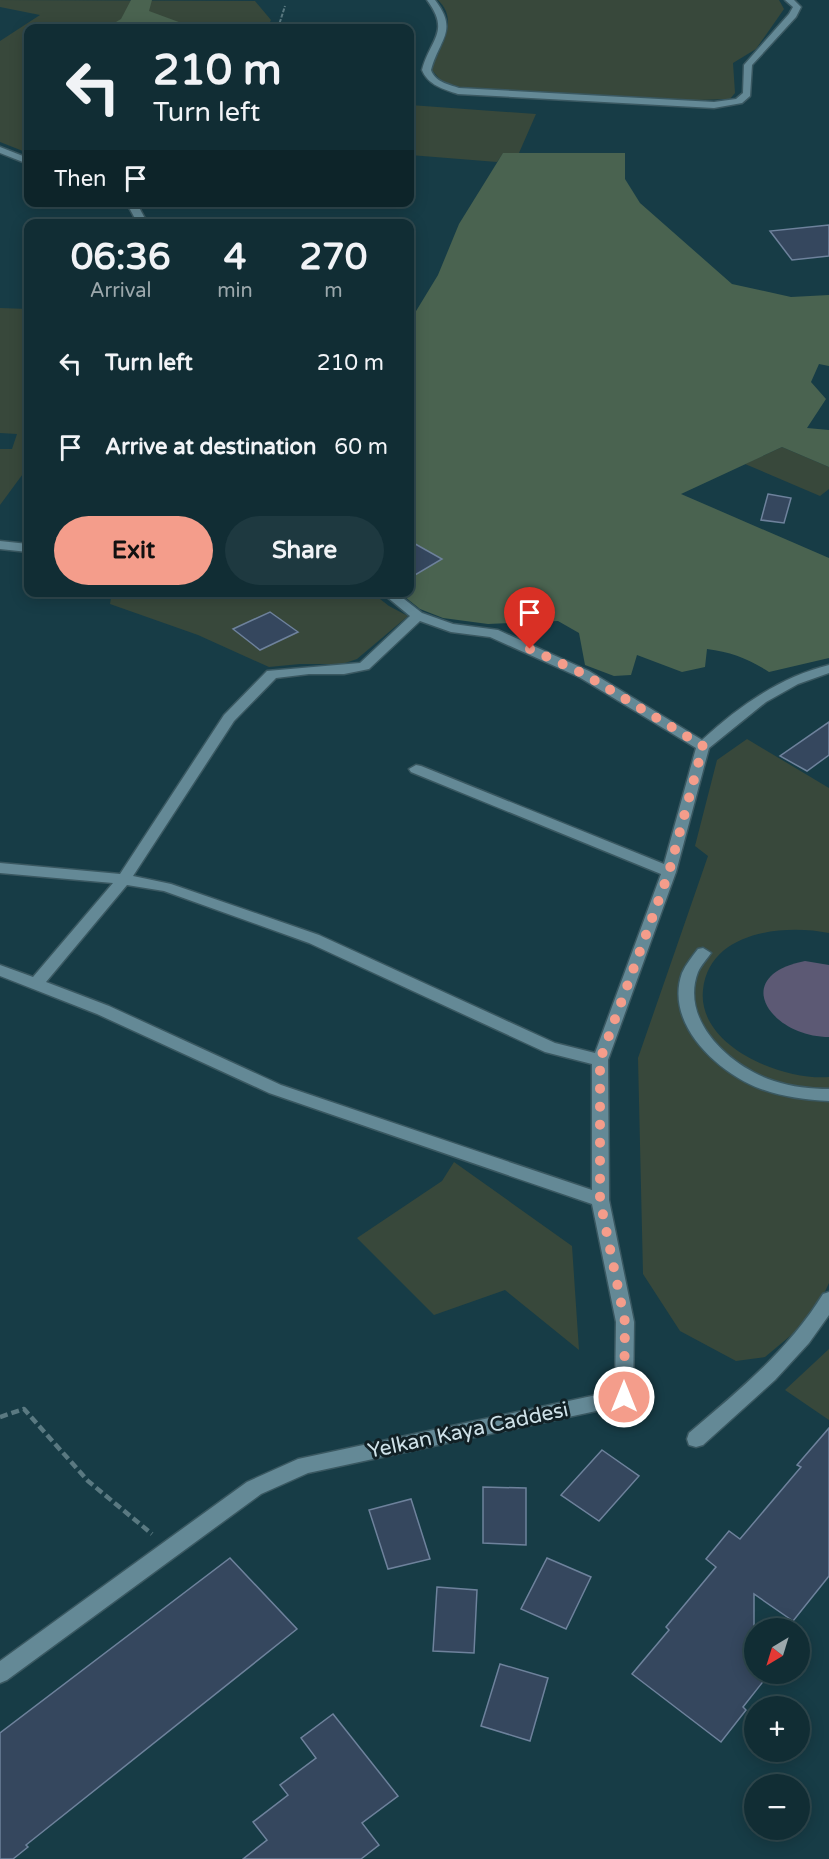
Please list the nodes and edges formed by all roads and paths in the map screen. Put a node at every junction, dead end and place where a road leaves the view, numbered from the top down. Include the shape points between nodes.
1 (431, 0) edge
2 (789, 0) edge
3 (285, 6) dead end
4 (279, 24) edge
5 (0, 150) edge
6 (24, 159) edge
7 (0, 545) edge
8 (24, 548) edge
9 (393, 597) edge
10 (418, 616) junction
11 (829, 669) edge
12 (703, 746) junction
13 (416, 769) dead end
14 (0, 868) edge
15 (669, 872) junction
16 (124, 879) junction
17 (703, 953) dead end
18 (0, 970) edge
19 (36, 984) junction
20 (600, 1060) junction
21 (829, 1095) edge
22 (600, 1200) junction
23 (829, 1299) edge
24 (0, 1418) edge
25 (696, 1439) dead end
26 (169, 1548) junction
27 (0, 1673) edge

1 - 2 street via 443,21 427,73 438,85 458,91 706,105 739,102 747,94 748,65 793,15 797,7
3 - 4 path
5 - 6 street
7 - 8 street
9 - 10 street
10 - 12 street via 451,628 493,633 584,674
10 - 16 street via 364,666 272,674 229,718
11 - 12 street via 803,676 737,716
12 - 15 street, Yelkan Kaya Caddesi
13 - 15 street
14 - 16 street
15 - 20 street, Yelkan Kaya Caddesi
16 - 19 street
16 - 20 street via 166,887 314,939 550,1048
17 - 21 street via 691,972 686,996 690,1020 710,1047 757,1081 794,1092
18 - 19 street
19 - 22 street via 103,1010 275,1089
20 - 22 street, Yelkan Kaya Caddesi
22 - 26 street, Yelkan Kaya Caddesi via 625,1322 624,1397 305,1465 255,1488
23 - 25 street via 822,1313 774,1370
24 - 26 path via 24,1409 88,1481
26 - 27 street, Yelkan Kaya Caddesi

